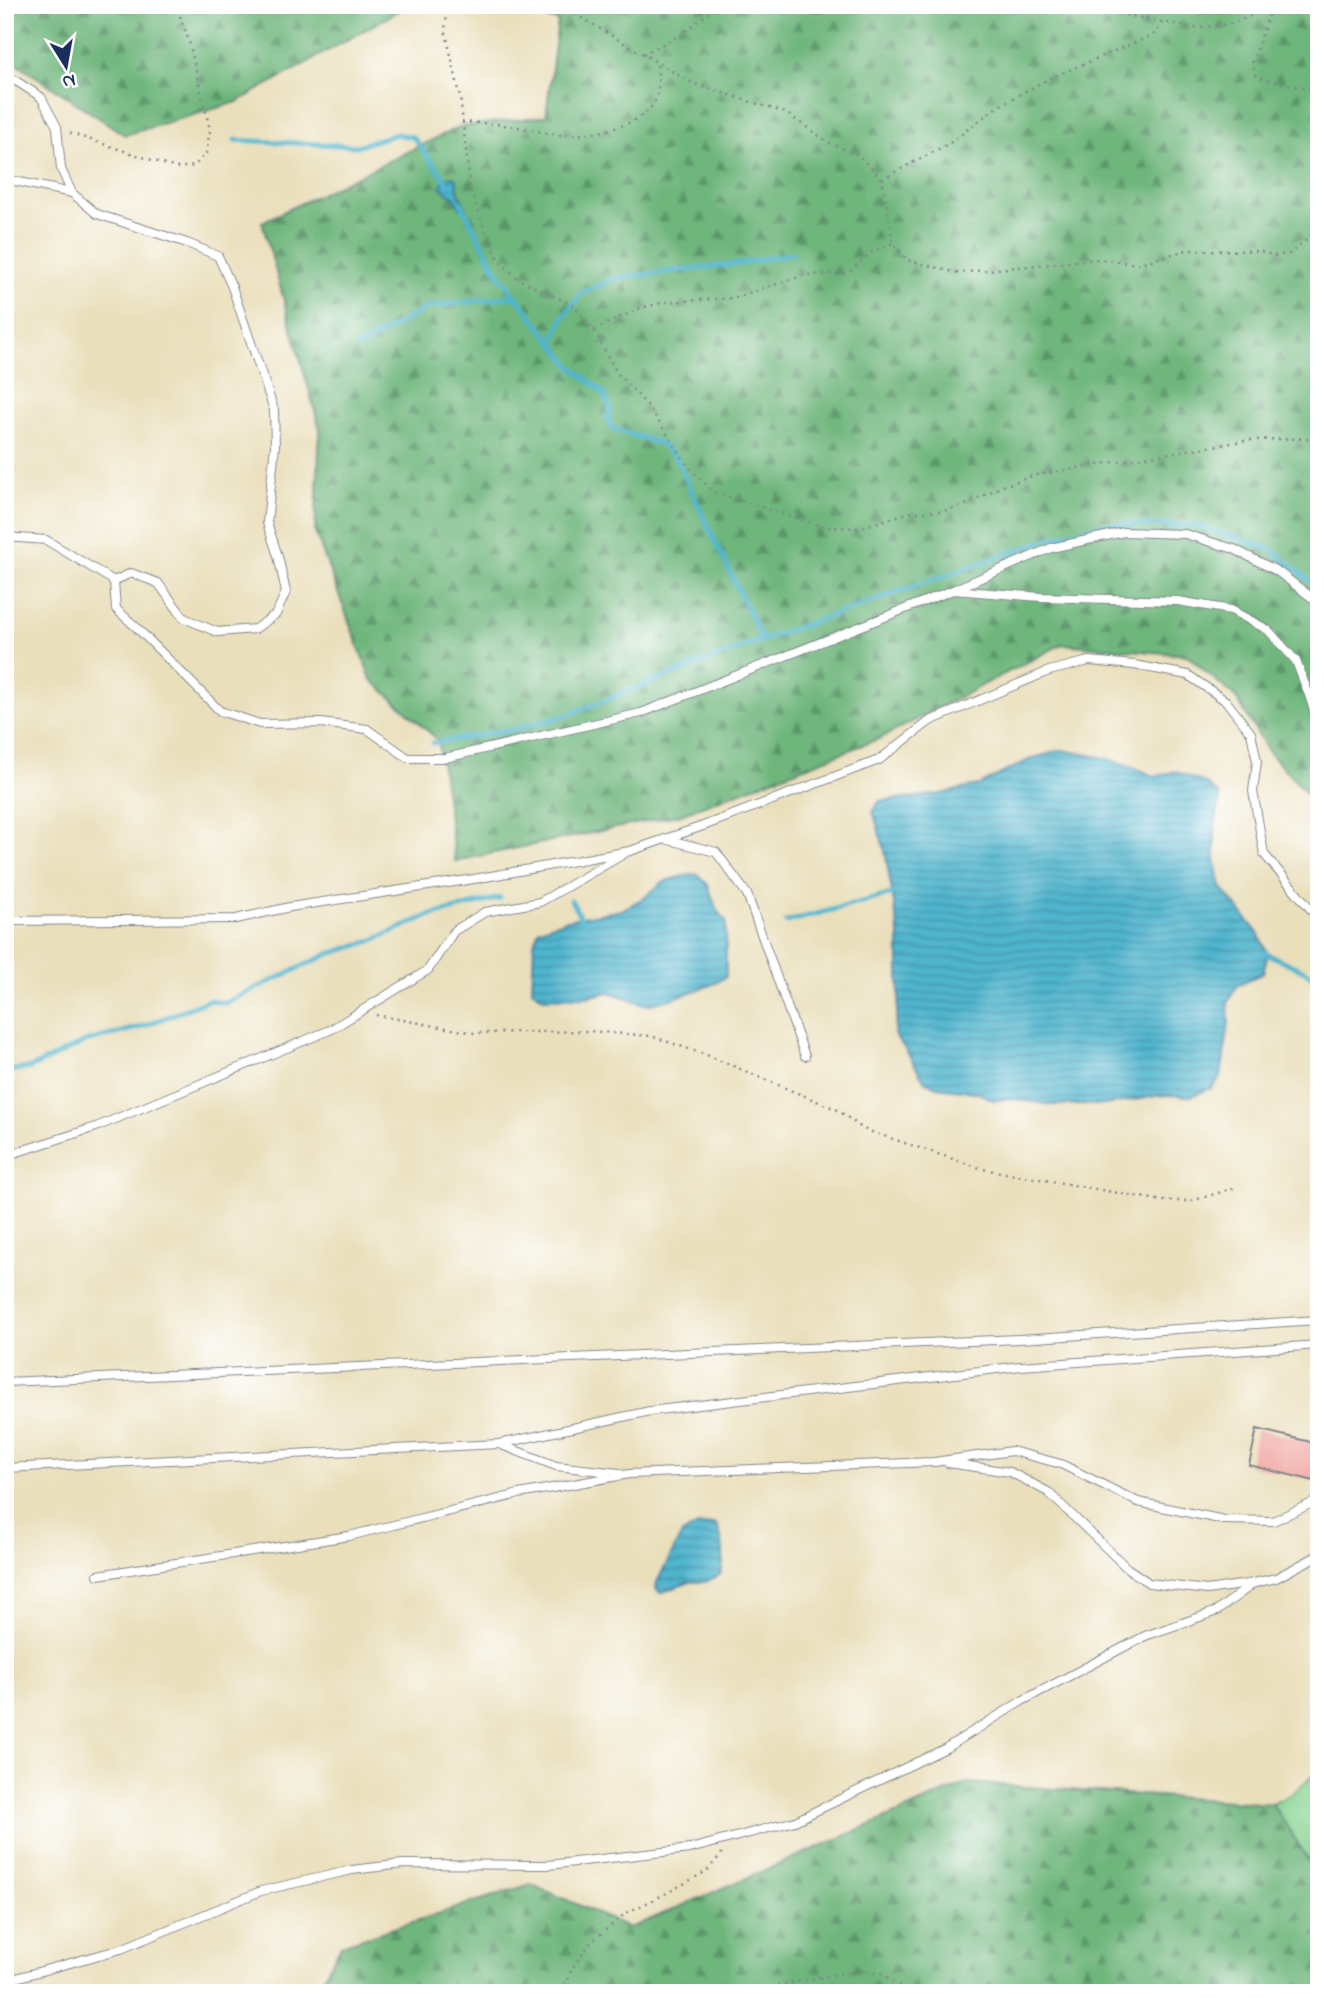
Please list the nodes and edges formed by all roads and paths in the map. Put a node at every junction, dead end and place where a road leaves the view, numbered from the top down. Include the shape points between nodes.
1 (176, 5) edge
2 (450, 5) edge
3 (541, 5) edge
4 (724, 5) edge
5 (1093, 5) edge
6 (1301, 5) edge
7 (1271, 8) junction
8 (1163, 22) junction
9 (643, 54) junction
10 (657, 62) junction
11 (5, 74) edge
12 (1319, 93) edge
13 (462, 122) junction
14 (57, 127) junction
15 (882, 178) junction
16 (5, 179) edge
17 (72, 193) junction
18 (1319, 230) edge
19 (893, 243) junction
20 (594, 330) junction
21 (1319, 438) edge
22 (5, 537) edge
23 (114, 581) junction
24 (953, 590) junction
25 (1319, 603) edge
26 (1319, 726) edge
27 (665, 839) junction
28 (630, 851) junction
29 (1319, 919) edge
30 (5, 921) edge
31 (359, 1012) junction
32 (804, 1056) dead end
33 (5, 1156) edge
34 (1235, 1188) dead end
35 (1319, 1320) edge
36 (1319, 1345) edge
37 (5, 1382) edge
38 (499, 1444) junction
39 (934, 1462) junction
40 (5, 1468) edge
41 (629, 1474) junction
42 (1319, 1500) edge
43 (1319, 1555) edge
44 (98, 1575) dead end
45 (1254, 1583) junction
46 (735, 1837) junction
47 (5, 1982) edge
48 (568, 1993) edge
49 (736, 1993) edge
50 (900, 1993) edge

1 - 14 path via 210,130 206,154 194,166 176,168
2 - 13 path via 445,29
3 - 9 path via 577,15
4 - 9 path
5 - 8 path
6 - 7 path
7 - 8 path via 1219,26 1197,28
7 - 12 path via 1252,63 1257,77
8 - 15 path via 1155,34 1048,79 997,107 950,143
9 - 10 path
10 - 13 path via 659,88 654,103 635,121 608,130 566,135
10 - 15 path via 692,83 786,113 828,142 858,155
11 - 14 lane via 41,97
13 - 20 path via 470,188 500,262 518,279 573,304
14 - 17 lane via 61,169
15 - 19 path
16 - 17 lane
17 - 23 lane via 97,214 218,256 233,287 274,411 267,523 286,592 276,614 255,629 217,632 184,618 158,583 131,573
18 - 19 path via 1289,254 1274,256 1261,251 1187,250 1137,264 1099,259 957,274 908,260
19 - 20 path via 872,252 848,273 805,275 733,298 666,302 640,308
20 - 21 path via 617,373 649,407 688,466 713,492 824,527 858,528 912,512 944,511 1035,475 1250,440
22 - 23 lane via 46,540
23 - 24 lane via 116,609 220,711 260,724 321,723 368,729 408,758 445,758 641,713
24 - 25 lane via 1051,548 1124,532 1185,534 1234,549 1277,571
24 - 26 lane via 1178,601 1231,610 1268,630 1296,661
27 - 28 lane
27 - 29 lane via 879,760 930,721 1049,671 1089,661 1135,665 1188,675 1226,701 1251,733 1264,854
27 - 32 lane via 716,852 747,894
28 - 30 lane via 236,919
28 - 31 lane via 540,902 485,912 454,931 428,970
31 - 33 lane via 330,1030 96,1127
31 - 34 path via 474,1033 588,1031 651,1036 838,1110 863,1129 983,1169 1163,1201 1191,1201
35 - 37 lane via 1019,1339
36 - 38 lane via 1007,1367 650,1411
38 - 40 lane
38 - 41 lane via 556,1466
39 - 41 lane
39 - 42 lane via 1012,1451 1061,1464 1138,1502 1224,1520 1273,1521
39 - 45 lane via 1010,1472 1048,1492 1126,1568 1149,1583 1207,1590
41 - 44 lane via 519,1494 349,1536
43 - 45 lane via 1276,1578
45 - 46 lane via 1217,1611 1145,1636 1022,1701 946,1748 795,1821
46 - 47 lane via 690,1849 548,1865 403,1864 352,1870 261,1891 121,1949
46 - 48 path via 707,1871 626,1913 591,1942 571,1970
49 - 50 path via 859,1970 883,1974 899,1986

